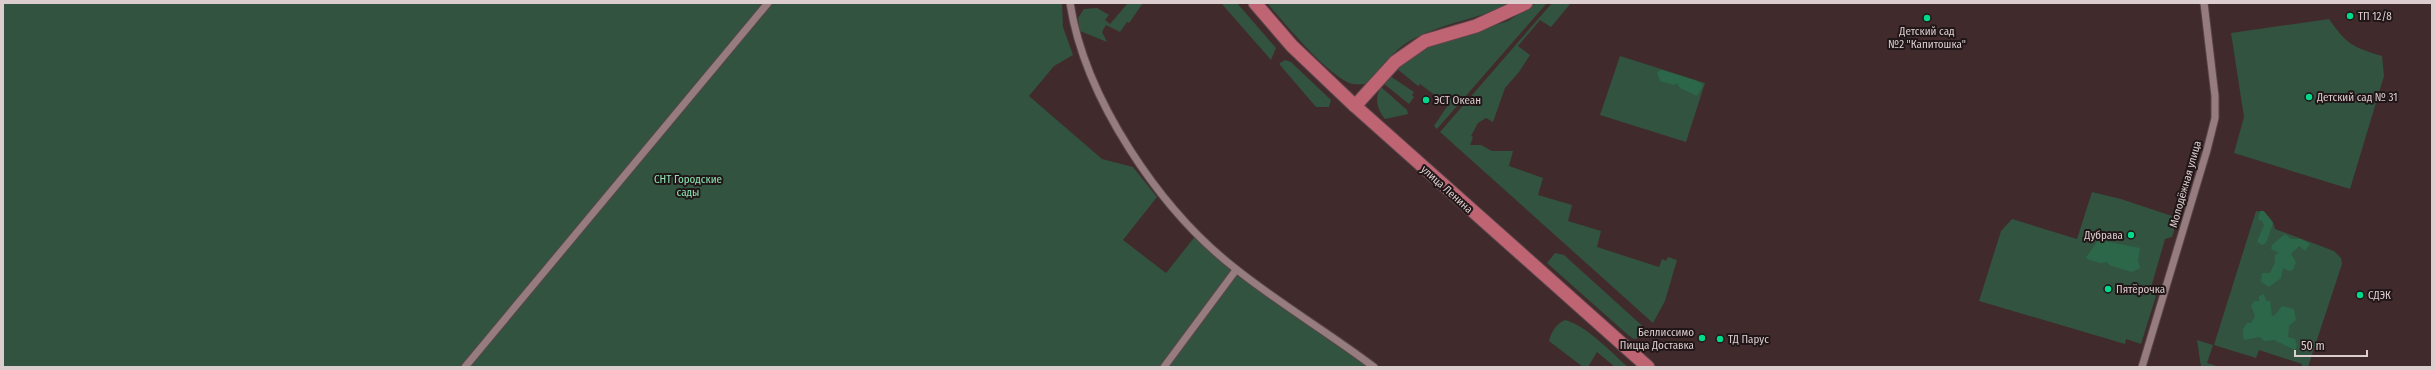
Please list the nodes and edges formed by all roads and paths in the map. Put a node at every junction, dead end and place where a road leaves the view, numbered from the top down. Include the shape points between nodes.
1 (768, 3) edge
2 (1070, 3) edge
3 (1255, 3) edge
4 (1526, 3) edge
5 (2204, 3) edge
6 (1355, 106) junction
7 (1236, 270) junction
8 (465, 367) edge
9 (1164, 367) edge
10 (1374, 367) edge
11 (1648, 367) edge
12 (2142, 367) edge

1 - 8 street
2 - 7 street via 1080,52 1124,141 1153,184 1197,234
3 - 6 main road, улица Ленина via 1292,46
4 - 6 main road via 1476,26 1425,41 1396,62
5 - 12 street, Молодёжная улица via 2215,96 2214,118 2207,150
6 - 11 main road, улица Ленина
7 - 9 street
7 - 10 street

